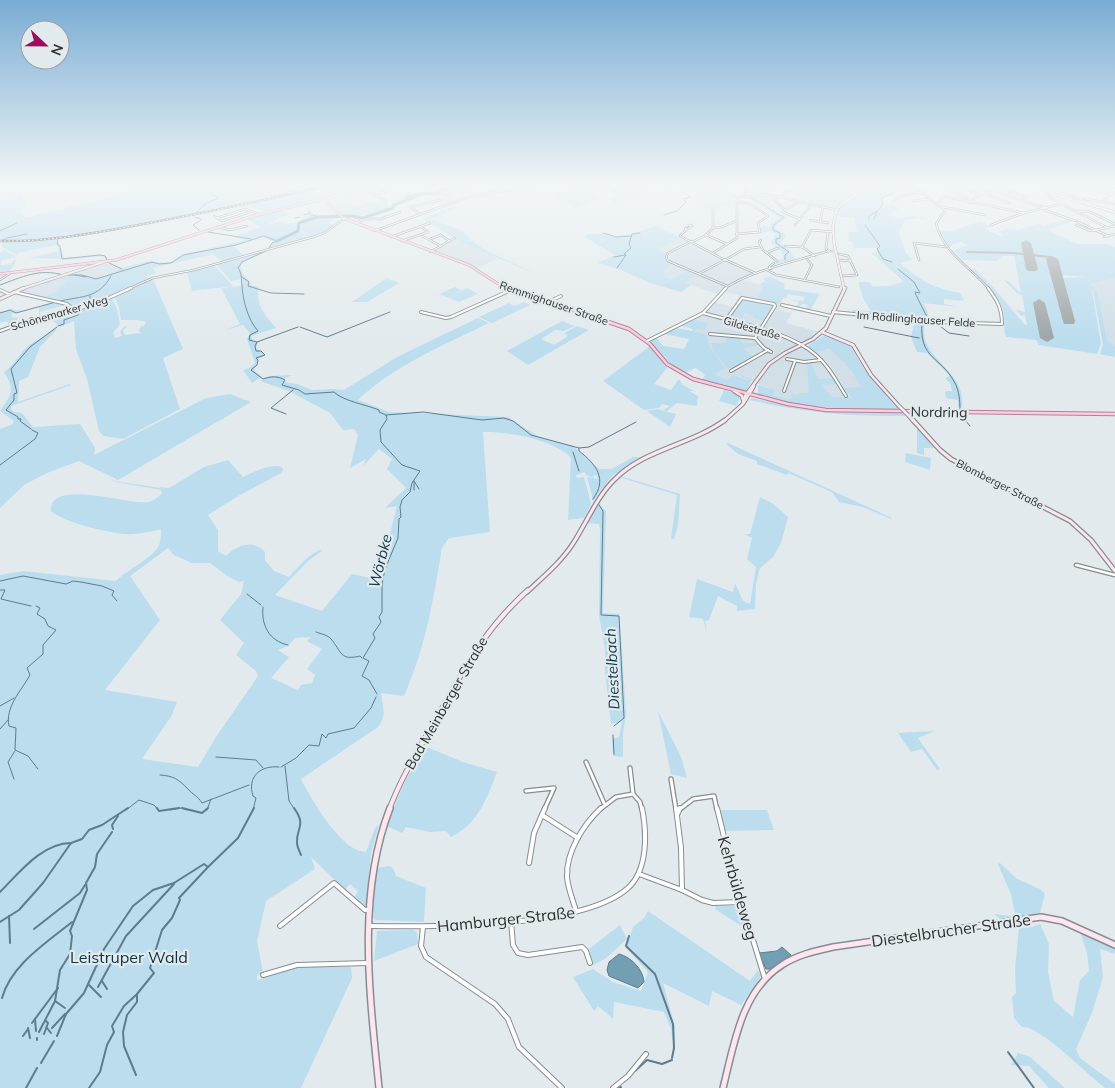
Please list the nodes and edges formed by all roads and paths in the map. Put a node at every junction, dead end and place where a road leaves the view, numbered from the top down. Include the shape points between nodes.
1 (193, 236) edge
2 (315, 236) edge
3 (388, 236) edge
4 (395, 236) edge
5 (419, 236) edge
6 (423, 236) edge
7 (438, 236) edge
8 (441, 236) edge
9 (680, 236) edge
10 (704, 236) edge
11 (708, 236) edge
12 (736, 236) edge
13 (808, 236) edge
14 (828, 236) edge
15 (834, 236) edge
16 (941, 236) edge
17 (1108, 236) edge
18 (391, 237) junction
19 (455, 238) dead end
20 (430, 239) junction
21 (449, 240) junction
22 (761, 240) dead end
23 (1110, 240) dead end
24 (402, 241) junction
25 (692, 242) junction
26 (728, 244) junction
27 (441, 246) junction
28 (785, 246) dead end
29 (760, 247) junction
30 (802, 247) junction
31 (947, 247) junction
32 (778, 248) dead end
33 (828, 251) junction
34 (836, 251) junction
35 (430, 252) junction
36 (713, 253) junction
37 (766, 253) junction
38 (838, 254) dead end
39 (815, 256) junction
40 (806, 258) junction
41 (725, 260) junction
42 (839, 260) junction
43 (919, 260) dead end
44 (850, 261) junction
45 (104, 262) junction
46 (771, 269) junction
47 (767, 270) junction
48 (757, 273) junction
49 (0, 274) edge
50 (9, 274) junction
51 (698, 274) junction
52 (844, 276) junction
53 (0, 280) edge
54 (804, 281) junction
55 (727, 286) junction
56 (839, 287) dead end
57 (0, 290) edge
58 (511, 290) junction
59 (14, 292) junction
60 (10, 294) junction
61 (561, 296) dead end
62 (0, 299) edge
63 (546, 302) junction
64 (782, 304) dead end
65 (73, 309) junction
66 (421, 312) dead end
67 (832, 312) junction
68 (703, 313) junction
69 (831, 316) junction
70 (726, 320) junction
71 (759, 329) junction
72 (0, 330) edge
73 (822, 332) junction
74 (710, 334) dead end
75 (755, 338) junction
76 (647, 341) junction
77 (801, 345) junction
78 (768, 350) junction
79 (771, 352) dead end
80 (788, 359) dead end
81 (822, 360) junction
82 (795, 361) junction
83 (731, 371) dead end
84 (754, 388) junction
85 (734, 391) junction
86 (784, 391) dead end
87 (749, 395) junction
88 (846, 396) dead end
89 (763, 398) junction
90 (743, 402) junction
91 (1115, 414) edge
92 (1076, 565) dead end
93 (1115, 571) edge
94 (1115, 575) edge
95 (586, 762) dead end
96 (630, 768) dead end
97 (671, 779) dead end
98 (526, 791) dead end
99 (633, 794) junction
100 (604, 804) junction
101 (542, 815) junction
102 (677, 816) junction
103 (578, 838) junction
104 (529, 863) dead end
105 (639, 874) junction
106 (682, 890) junction
107 (741, 902) junction
108 (369, 910) junction
109 (576, 911) junction
110 (510, 921) junction
111 (280, 926) dead end
112 (370, 926) junction
113 (422, 927) junction
114 (1115, 944) edge
115 (370, 963) junction
116 (590, 963) dead end
117 (263, 975) dead end
118 (765, 979) junction
119 (646, 1054) dead end
120 (378, 1088) edge
121 (562, 1088) edge
122 (613, 1088) edge
123 (723, 1088) edge

1 - 45 main road
2 - 65 street, Schönemarker Weg via 154,278 99,303
3 - 18 main road, Remmighauser Straße
4 - 18 street
5 - 24 street
6 - 20 street
7 - 20 street
8 - 21 street
9 - 25 street
10 - 25 street
11 - 26 street
12 - 26 street
13 - 30 street
14 - 33 street
15 - 34 street
16 - 31 street
17 - 23 street via 1104,237
18 - 24 main road, Remmighauser Straße
19 - 21 street
20 - 27 street
21 - 27 street
22 - 29 street
24 - 35 main road, Remmighauser Straße
25 - 36 street
25 - 51 street via 668,253 666,259
26 - 36 street
27 - 35 street
28 - 30 street
29 - 37 street
29 - 41 street via 744,249
30 - 39 street
31 - 43 street via 914,243
31 - 67 street, Im Rödlinghauser Felde via 997,300 1003,315 1000,324
32 - 37 street
33 - 34 street
33 - 39 street
34 - 42 street
35 - 58 main road, Remmighauser Straße via 469,265 492,282
36 - 41 street
37 - 46 street via 776,262
38 - 44 street via 846,254
39 - 40 street
40 - 46 street
40 - 54 street via 812,265
41 - 48 street
41 - 51 street
42 - 44 street
42 - 52 street
44 - 52 street via 857,275
45 - 50 main road
45 - 59 street
46 - 47 street
47 - 48 street
47 - 54 street
48 - 55 street
49 - 50 main road
50 - 53 street
51 - 55 street
52 - 67 street via 845,288
54 - 56 street
55 - 68 street
57 - 60 street
58 - 63 main road, Remmighauser Straße
58 - 66 street via 446,318
59 - 60 street
59 - 65 street via 67,304
60 - 62 street
61 - 63 street
63 - 76 main road, Remmighauser Straße via 616,324
64 - 69 street
65 - 72 street, Schönemarker Weg
67 - 69 street
68 - 70 street, Gildestraße
68 - 76 street
69 - 73 street
70 - 71 street, Gildestraße
70 - 71 street via 742,298 774,304
71 - 75 street
71 - 77 street, Gildestraße
73 - 77 street, Bad Meinberger Straße
73 - 93 street, Blomberger Straße, bridge via 853,345 871,375 952,460 1078,526 1096,543
74 - 75 street
75 - 78 street
76 - 85 main road, Remmighauser Straße via 667,364 681,374
77 - 81 street, Gildestraße
77 - 84 street, Bad Meinberger Straße via 772,362
78 - 79 street
78 - 83 street
80 - 82 street
81 - 82 street
81 - 88 street
82 - 86 street
84 - 87 street, Bad Meinberger Straße
84 - 89 street
85 - 87 main road, Remmighauser Straße
85 - 90 street via 742,396
87 - 89 main road, Nordring
87 - 90 street, Bad Meinberger Straße
89 - 91 main road, Nordring via 802,407 841,410
90 - 108 street, Bad Meinberger Straße via 732,417 718,427 639,461 614,478 599,497 570,548 485,635 391,803 375,856
92 - 94 street
95 - 100 street
96 - 99 street, Hamburger Straße
97 - 102 street
98 - 101 street via 554,788
99 - 100 street via 616,796
99 - 105 street, Hamburger Straße via 640,802 644,827 645,852
100 - 103 street
101 - 103 street
101 - 104 street via 534,833
102 - 106 street
102 - 107 street, Kehrbüldeweg via 679,809 693,799 714,796
103 - 109 street via 569,859 567,876
105 - 106 street
105 - 109 street, Hamburger Straße via 627,889 604,904
106 - 107 street via 713,903
107 - 118 street, Kehrbüldeweg
108 - 111 street via 334,883
108 - 112 street, Bad Meinberger Straße
109 - 110 street, Hamburger Straße
110 - 113 street, Hamburger Straße
110 - 116 street via 513,945 518,953 528,955 582,947
112 - 113 street, Hamburger Straße
112 - 115 street, Bad Meinberger Straße
113 - 121 street via 420,945 426,957 495,1004 508,1019 518,1047
114 - 118 street, Diestelbrucher Straße via 1062,921 1041,917 818,950 785,962
115 - 117 street via 297,965
115 - 120 street, Bad Meinberger Straße
118 - 123 street, Diestelbrucher Straße via 755,990 742,1015
119 - 122 street

